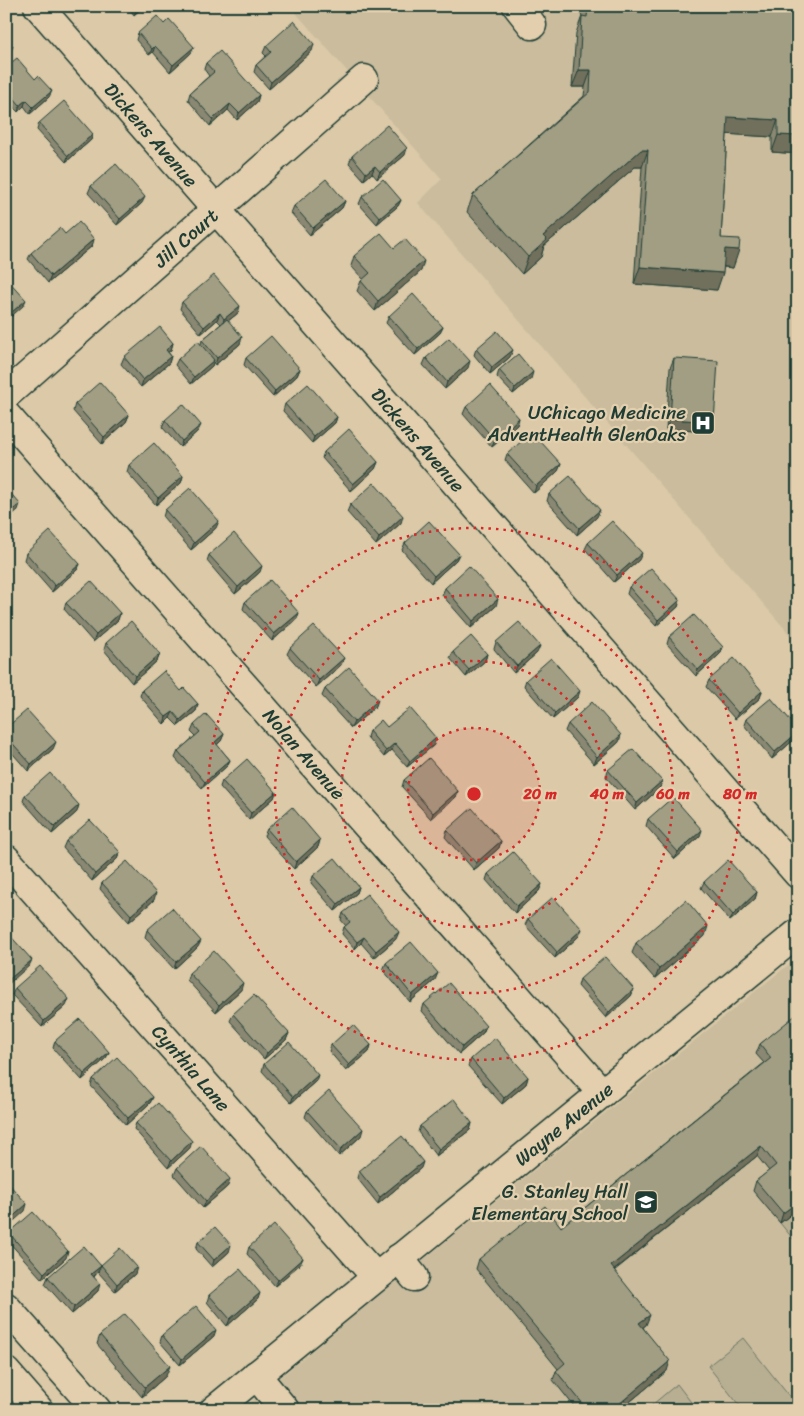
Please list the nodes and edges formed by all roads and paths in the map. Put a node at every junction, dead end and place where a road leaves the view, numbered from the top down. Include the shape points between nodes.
1 (38, 6) edge
2 (364, 79) dead end
3 (218, 210) junction
4 (6, 395) edge
5 (6, 415) edge
6 (6, 859) edge
7 (798, 874) edge
8 (798, 933) edge
9 (602, 1093) junction
10 (376, 1277) junction
11 (6, 1307) edge
12 (6, 1372) edge
13 (256, 1375) junction
14 (38, 1410) edge
15 (97, 1410) edge
16 (214, 1410) edge
17 (285, 1410) edge

1 - 3 street, Dickens Avenue
2 - 3 street, Jill Court
3 - 4 street, Jill Court
3 - 7 street, Dickens Avenue
5 - 9 street, Nolan Avenue
6 - 10 street, Cynthia Lane
8 - 9 street, Wayne Avenue
9 - 10 street, Wayne Avenue via 407,1267
10 - 13 street, Wayne Avenue
11 - 15 street
12 - 14 street
13 - 16 street, Wayne Avenue
13 - 17 street

